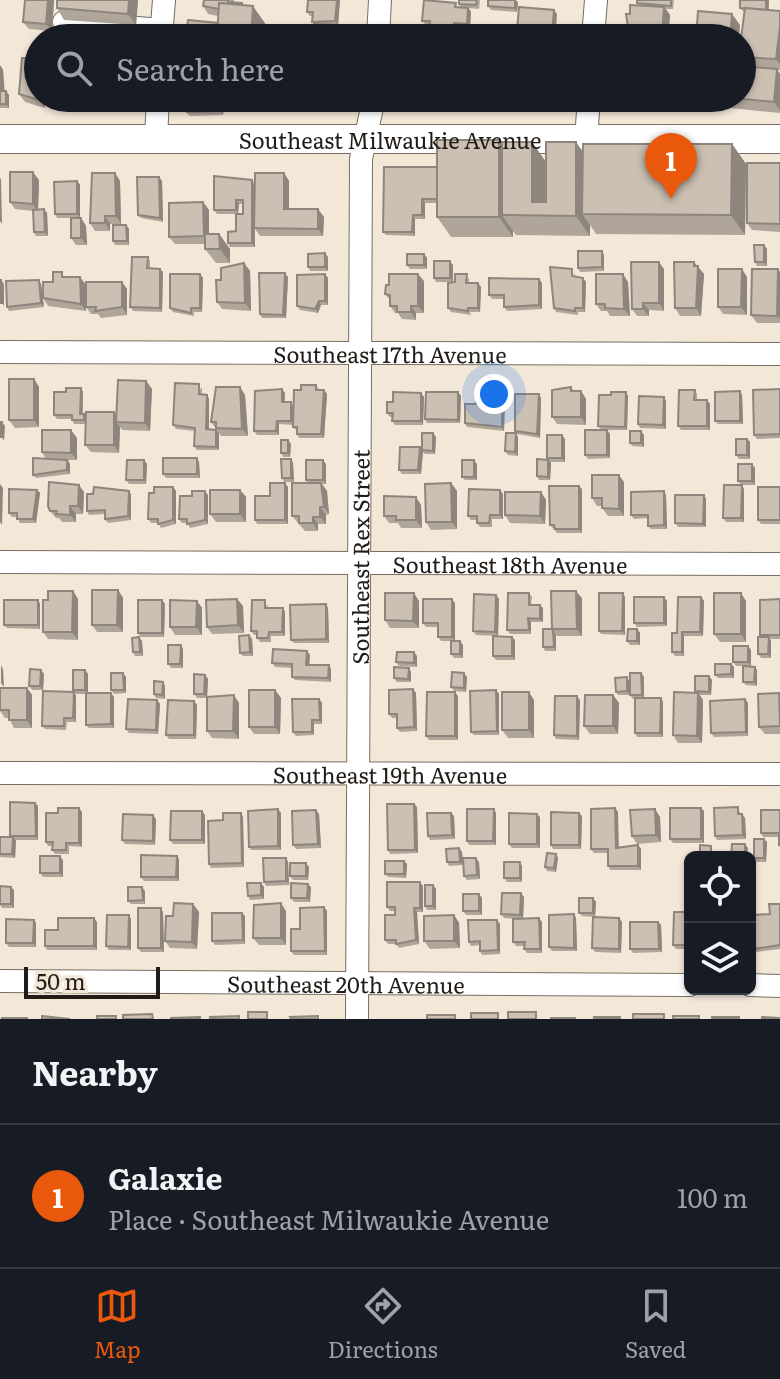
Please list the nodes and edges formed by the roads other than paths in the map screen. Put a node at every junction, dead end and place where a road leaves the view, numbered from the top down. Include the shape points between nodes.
1 (164, 0) edge
2 (380, 0) edge
3 (596, 0) edge
4 (64, 22) edge
5 (80, 24) edge
6 (163, 24) edge
7 (379, 24) edge
8 (594, 24) edge
9 (157, 112) edge
10 (372, 112) edge
11 (588, 112) edge
12 (156, 138) junction
13 (367, 138) junction
14 (0, 139) edge
15 (586, 139) junction
16 (780, 139) edge
17 (0, 352) edge
18 (360, 353) junction
19 (780, 354) edge
20 (0, 562) edge
21 (360, 563) junction
22 (780, 564) edge
23 (0, 773) edge
24 (359, 774) junction
25 (780, 774) edge
26 (0, 981) edge
27 (357, 984) junction
28 (684, 985) edge
29 (756, 985) edge
30 (780, 986) edge
31 (357, 1019) edge

1 - 6 street
2 - 7 street
3 - 8 street
4 - 5 street
9 - 12 street
10 - 13 street, Southeast Rex Street
11 - 15 street
12 - 13 main road, Southeast Milwaukie Avenue
12 - 14 main road, Southeast Milwaukie Avenue
13 - 15 main road, Southeast Milwaukie Avenue
13 - 18 street, Southeast Rex Street via 361,159
15 - 16 main road, Southeast Milwaukie Avenue
17 - 18 street, Southeast 17th Avenue
18 - 19 street, Southeast 17th Avenue
18 - 21 street, Southeast Rex Street
20 - 21 street, Southeast 18th Avenue
21 - 22 street, Southeast 18th Avenue
21 - 24 street, Southeast Rex Street
23 - 24 street, Southeast 19th Avenue
24 - 25 street, Southeast 19th Avenue
24 - 27 street, Southeast Rex Street
26 - 27 street, Southeast 20th Avenue
27 - 28 street, Southeast 20th Avenue
27 - 31 street, Southeast Rex Street
29 - 30 street

